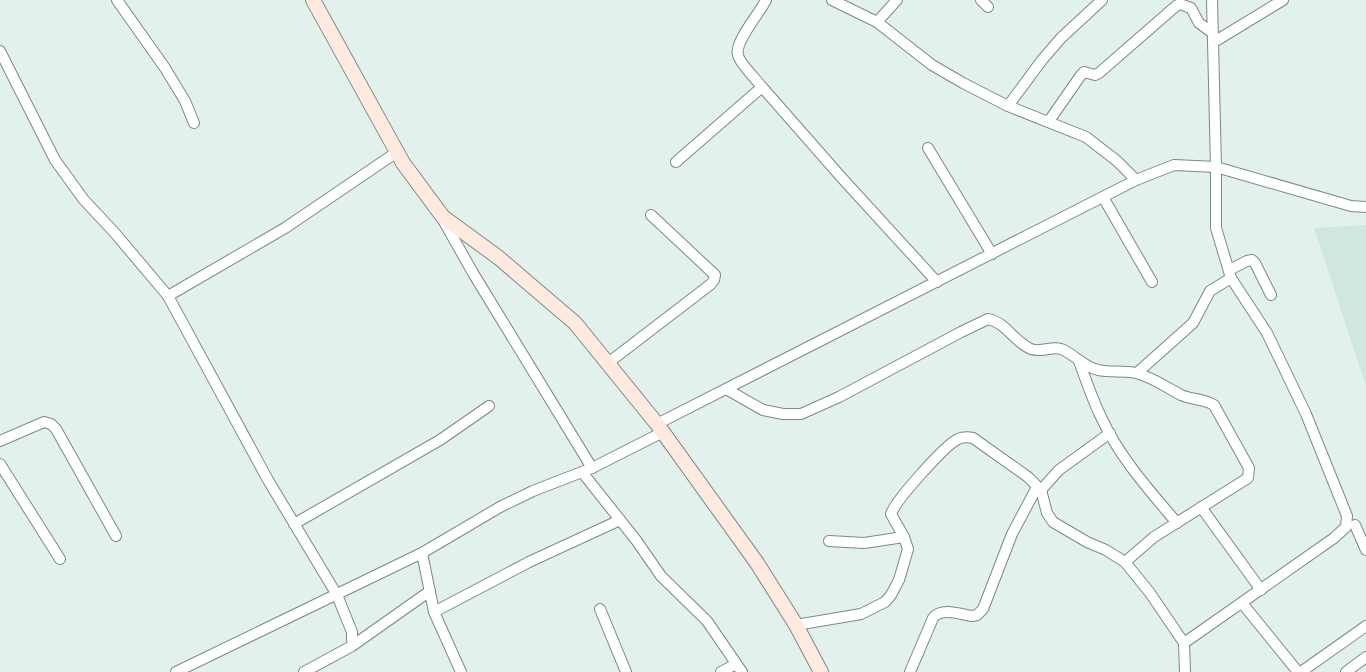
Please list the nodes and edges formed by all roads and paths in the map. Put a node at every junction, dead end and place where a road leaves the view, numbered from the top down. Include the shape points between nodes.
1 (117, 0) edge
2 (313, 0) edge
3 (766, 0) edge
4 (832, 0) edge
5 (897, 0) edge
6 (1102, 0) edge
7 (1212, 0) edge
8 (1284, 0) edge
9 (877, 22) junction
10 (1210, 33) junction
11 (0, 51) edge
12 (762, 87) junction
13 (1008, 106) junction
14 (1049, 121) junction
15 (194, 123) dead end
16 (928, 148) dead end
17 (397, 152) junction
18 (676, 162) dead end
19 (1216, 167) junction
20 (1136, 180) junction
21 (1103, 197) junction
22 (1366, 207) edge
23 (439, 213) junction
24 (651, 215) dead end
25 (992, 254) junction
26 (1230, 274) junction
27 (937, 282) junction
28 (1152, 282) dead end
29 (1271, 295) dead end
30 (168, 296) junction
31 (1079, 361) junction
32 (608, 363) junction
33 (1137, 373) junction
34 (726, 389) junction
35 (489, 406) dead end
36 (660, 428) junction
37 (1110, 433) junction
38 (0, 441) edge
39 (0, 464) edge
40 (587, 470) junction
41 (1039, 488) junction
42 (1201, 508) junction
43 (620, 520) junction
44 (1177, 523) junction
45 (294, 524) junction
46 (1355, 525) dead end
47 (116, 536) dead end
48 (904, 537) junction
49 (829, 541) dead end
50 (1366, 550) edge
51 (422, 553) junction
52 (60, 558) dead end
53 (1125, 562) junction
54 (1261, 590) junction
55 (430, 592) junction
56 (337, 595) junction
57 (1242, 603) junction
58 (600, 609) dead end
59 (434, 612) junction
60 (796, 625) junction
61 (1366, 626) edge
62 (352, 640) dead end
63 (1184, 643) junction
64 (1366, 657) edge
65 (739, 668) edge
66 (308, 671) edge
67 (176, 672) edge
68 (461, 672) edge
69 (626, 672) edge
70 (720, 672) edge
71 (821, 672) edge
72 (910, 672) edge
73 (1185, 672) edge
74 (1300, 672) edge
75 (1346, 672) edge

1 - 15 street via 166,68
2 - 17 street
3 - 12 street via 737,49 738,56
4 - 9 street
5 - 9 street
6 - 13 street via 1061,38
7 - 10 street
8 - 10 street
9 - 13 street via 932,65
10 - 14 street via 1191,8 1180,4 1176,6 1099,74 1084,72
10 - 19 street
11 - 30 street via 55,160 84,200
12 - 18 street
12 - 27 street
13 - 14 street
14 - 20 street via 1092,141
16 - 25 street
17 - 23 street
17 - 30 street via 285,228
19 - 20 street via 1174,165
19 - 22 street via 1351,206
19 - 26 street via 1216,228
20 - 21 street
21 - 25 street
21 - 28 street
23 - 32 street via 499,258 575,323
23 - 40 street
24 - 32 street via 715,276 714,280
25 - 27 street
26 - 29 street via 1252,260
26 - 33 street via 1210,291 1193,323
26 - 54 street via 1267,333 1306,414 1347,516 1346,527 1334,538
27 - 34 street
30 - 45 street
31 - 33 street via 1098,370
31 - 34 street via 1061,349 1032,350 1000,323 988,319 800,414 764,410
31 - 37 street via 1102,421
32 - 36 street
33 - 42 street via 1182,395 1214,405 1249,468 1248,478
34 - 36 street
35 - 45 street via 440,440
36 - 40 street
36 - 60 street
37 - 41 street
37 - 44 street
38 - 47 street via 44,422 51,424
39 - 52 street
40 - 43 street
40 - 51 street via 500,507
41 - 48 street via 973,438 957,439 893,509 891,514
41 - 53 street via 1047,513 1054,522
41 - 72 street via 1012,534 983,609 977,616 936,613
42 - 44 street
42 - 54 street
43 - 59 street via 529,562
43 - 65 street via 661,576 707,621
44 - 53 street via 1147,542
45 - 56 street
46 - 50 street
48 - 49 street via 864,543
48 - 60 street via 908,549 899,580 885,602 862,614
51 - 55 street
51 - 56 street
53 - 63 street
54 - 57 street
55 - 59 street
55 - 66 street via 352,646
56 - 62 street via 352,632
56 - 67 street
57 - 63 street
57 - 74 street
58 - 69 street
59 - 68 street
60 - 71 street
61 - 74 street
63 - 73 street
64 - 75 street
65 - 70 street

